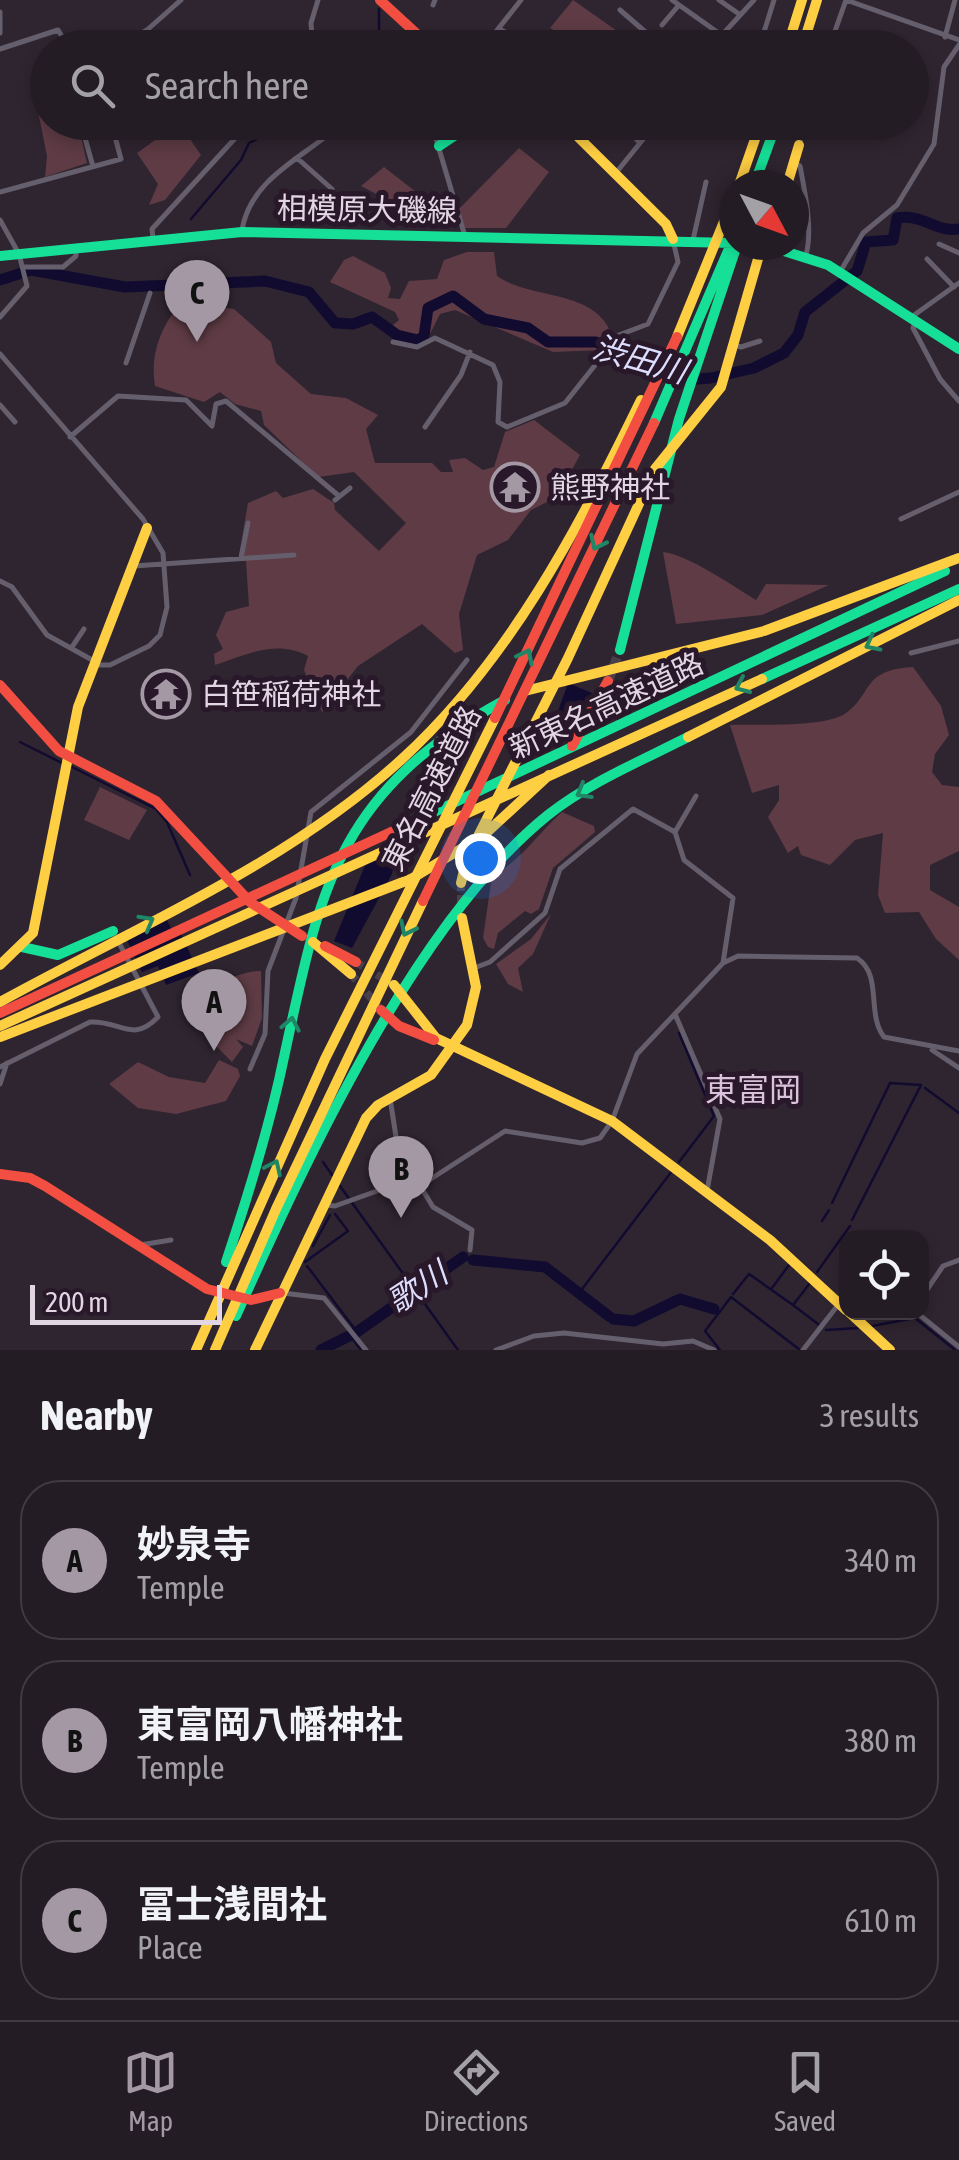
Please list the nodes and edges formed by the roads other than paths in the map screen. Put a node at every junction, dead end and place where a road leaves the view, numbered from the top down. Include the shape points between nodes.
1 (181, 0) edge
2 (318, 0) edge
3 (380, 0) edge
4 (521, 0) edge
5 (719, 0) edge
6 (754, 0) edge
7 (774, 0) edge
8 (802, 0) edge
9 (817, 0) edge
10 (846, 0) edge
11 (955, 0) edge
12 (675, 2) edge
13 (620, 10) dead end
14 (0, 12) edge
15 (739, 14) junction
16 (662, 25) dead end
17 (499, 28) joint
18 (147, 30) edge
19 (312, 30) edge
20 (413, 30) edge
21 (503, 30) edge
22 (647, 30) edge
23 (714, 30) edge
24 (724, 30) edge
25 (765, 30) edge
26 (793, 30) edge
27 (808, 30) edge
28 (835, 30) edge
29 (928, 30) edge
30 (929, 30) edge
31 (0, 33) edge
32 (945, 36) junction
33 (30, 39) edge
34 (959, 43) edge
35 (0, 49) edge
36 (86, 140) edge
37 (116, 140) edge
38 (234, 140) edge
39 (320, 140) edge
40 (437, 140) edge
41 (448, 140) edge
42 (581, 140) edge
43 (637, 140) edge
44 (642, 140) edge
45 (754, 140) edge
46 (770, 140) edge
47 (801, 140) edge
48 (640, 143) junction
49 (799, 145) joint
50 (439, 146) junction
51 (297, 158) junction
52 (92, 163) junction
53 (794, 163) junction
54 (743, 170) edge
55 (760, 170) edge
56 (791, 170) edge
57 (801, 170) edge
58 (614, 176) junction
59 (706, 182) dead end
60 (332, 189) dead end
61 (0, 192) edge
62 (0, 220) edge
63 (242, 232) junction
64 (719, 235) edge
65 (465, 236) junction
66 (154, 239) junction
67 (673, 239) junction
68 (694, 240) junction
69 (719, 244) edge
70 (939, 244) dead end
71 (76, 248) junction
72 (19, 254) junction
73 (959, 254) edge
74 (0, 256) edge
75 (809, 257) edge
76 (927, 259) dead end
77 (727, 260) edge
78 (729, 260) edge
79 (758, 260) edge
80 (24, 268) junction
81 (841, 273) junction
82 (957, 285) edge
83 (150, 293) dead end
84 (0, 316) edge
85 (913, 320) junction
86 (760, 341) dead end
87 (393, 342) dead end
88 (732, 345) junction
89 (959, 349) edge
90 (470, 352) junction
91 (0, 354) edge
92 (126, 363) dead end
93 (652, 384) junction
94 (959, 401) edge
95 (0, 405) edge
96 (15, 422) dead end
97 (425, 427) dead end
98 (70, 437) junction
99 (350, 488) dead end
100 (959, 492) edge
101 (901, 519) dead end
102 (248, 524) dead end
103 (147, 528) junction
104 (294, 555) dead end
105 (241, 558) junction
106 (959, 561) edge
107 (164, 564) junction
108 (134, 566) junction
109 (0, 581) edge
110 (959, 589) edge
111 (959, 600) edge
112 (84, 629) dead end
113 (959, 641) edge
114 (71, 648) junction
115 (620, 650) tunnel mouth
116 (911, 653) dead end
117 (467, 660) dead end
118 (95, 664) junction
119 (608, 681) tunnel mouth
120 (0, 685) edge
121 (67, 757) junction
122 (696, 796) dead end
123 (674, 832) junction
124 (460, 883) tunnel mouth
125 (462, 918) tunnel mouth
126 (285, 926) junction
127 (113, 931) joint
128 (310, 940) junction
129 (22, 947) junction
130 (356, 962) tunnel mouth
131 (723, 964) junction
132 (0, 965) edge
133 (474, 968) junction
134 (352, 974) tunnel mouth
135 (394, 984) tunnel mouth
136 (0, 1002) edge
137 (381, 1010) tunnel mouth
138 (0, 1013) edge
139 (675, 1014) junction
140 (0, 1026) edge
141 (0, 1037) edge
142 (452, 1047) junction
143 (930, 1048) junction
144 (959, 1051) edge
145 (4, 1065) edge
146 (959, 1068) edge
147 (250, 1069) dead end
148 (0, 1084) edge
149 (390, 1098) junction
150 (612, 1121) junction
151 (0, 1174) edge
152 (403, 1182) junction
153 (418, 1184) junction
154 (707, 1191) junction
155 (324, 1205) junction
156 (171, 1240) dead end
157 (138, 1248) junction
158 (470, 1250) dead end
159 (232, 1255) junction
160 (959, 1260) edge
161 (255, 1264) junction
162 (929, 1287) edge
163 (280, 1293) junction
164 (839, 1302) edge
165 (839, 1313) edge
166 (859, 1320) edge
167 (925, 1320) edge
168 (959, 1347) edge
169 (197, 1349) edge
170 (218, 1350) edge
171 (254, 1350) edge
172 (366, 1350) edge
173 (496, 1350) edge
174 (714, 1350) edge
175 (804, 1350) edge
176 (890, 1350) edge

1 - 18 street
2 - 19 street
3 - 20 main road
4 - 17 street
5 - 15 street
6 - 15 street
7 - 25 street
8 - 26 main road
9 - 27 main road
10 - 28 street
10 - 29 street
11 - 32 street
12 - 16 street
12 - 23 street
13 - 22 street
14 - 31 street
15 - 24 street
17 - 21 street
30 - 32 street
32 - 34 street
33 - 35 street
34 - 81 street via 944,67 934,144 897,205 864,233
36 - 52 street
37 - 52 street via 121,159
38 - 66 street via 152,229
39 - 51 street
40 - 50 street
41 - 50 main road
42 - 58 main road
43 - 48 street
44 - 48 street
45 - 54 main road
46 - 55 main road
47 - 49 street
48 - 58 street
49 - 53 main road
50 - 65 street
51 - 60 street
51 - 63 street via 270,179
52 - 61 street
53 - 56 main road
53 - 57 street
58 - 67 main road via 666,224
59 - 68 street
62 - 72 street
63 - 65 main road, 相模原大磯線
63 - 66 main road, 相模原大磯線
64 - 93 main road, 東名高速道路
65 - 67 main road, 相模原大磯線
66 - 71 main road, 相模原大磯線
67 - 68 main road, 相模原大磯線
67 - 90 street via 678,262 648,324 619,335 565,403 507,426 498,419 496,369
68 - 69 main road, 相模原大磯線
70 - 73 street
71 - 72 main road, 相模原大磯線
71 - 80 street via 63,267
72 - 74 main road, 相模原大磯線
72 - 80 street
75 - 81 main road
76 - 82 street
77 -> 161 main road, 東名高速道路 via 353,1039
78 - 115 main road via 663,475
79 - 88 main road
80 - 84 street via 25,290
81 - 85 main road
82 - 85 street
83 - 92 street
85 - 89 main road
85 - 94 street via 940,378
86 - 88 street
87 - 90 street via 417,347 435,338
88 - 124 main road via 721,387 655,469 466,858
90 - 97 street
91 - 98 street
136 -> 93 main road via 277,849 372,784 445,717 506,638
159 -> 93 main road, 東名高速道路 via 548,612
95 - 96 street
98 - 99 street via 118,396 186,400 212,426 216,404 226,401 337,498
98 - 103 street
100 - 101 street
102 - 105 street
103 - 107 street via 162,546
103 - 108 main road
104 - 105 street
105 - 107 street
106 - 138 main road, 新東名高速道路 via 608,732
159 -> 106 main road via 328,881 358,828 428,749 478,714 534,688 764,631
107 - 108 street
107 - 118 street via 167,613 160,636 110,666
108 - 118 main road
109 - 114 street via 12,587 47,635
110 -> 140 main road, 新東名高速道路
111 -> 161 main road via 557,808 482,876 385,1026
112 - 114 street
113 - 116 street
114 - 118 street
117 - 126 street via 411,732 311,812 301,879
118 - 121 main road
119 - 141 main road via 555,768 494,829 408,883
120 - 121 main road
121 - 126 main road via 156,800 230,882
121 - 129 main road via 34,924
122 - 123 street
123 - 131 street via 684,860 733,898
123 - 133 street via 637,810 626,812 560,868 545,912 490,962
125 - 133 main road
126 - 128 main road
126 - 147 street via 268,971 264,1034
127 - 129 main road via 60,956
127 - 145 street via 157,1018 135,1033 90,1022
128 - 130 main road
128 - 134 main road
129 - 132 main road
131 - 139 street
131 - 143 street via 759,954 857,958 870,972 879,1032
133 - 142 main road via 475,1004
135 - 142 main road via 428,1031
137 - 142 main road via 398,1026
139 - 150 street via 637,1054
139 - 154 street via 720,1118
142 - 149 main road via 424,1081
142 - 150 main road
143 - 144 street
143 - 146 street
145 - 148 street
149 - 152 street
149 - 155 main road via 366,1118
150 - 153 street via 589,1143 505,1131
150 - 154 main road
151 - 157 main road via 45,1186
152 - 153 street
152 - 155 street
153 - 158 street via 433,1207 472,1230
154 - 164 main road
155 - 163 main road
156 - 157 street
157 - 163 main road via 227,1297
159 - 169 main road
160 - 162 street via 943,1266
161 - 170 main road, 東名高速道路
163 - 171 main road
163 - 172 street via 324,1298
165 - 175 street
166 - 176 main road
167 - 168 street
173 - 174 street via 564,1333 693,1341

